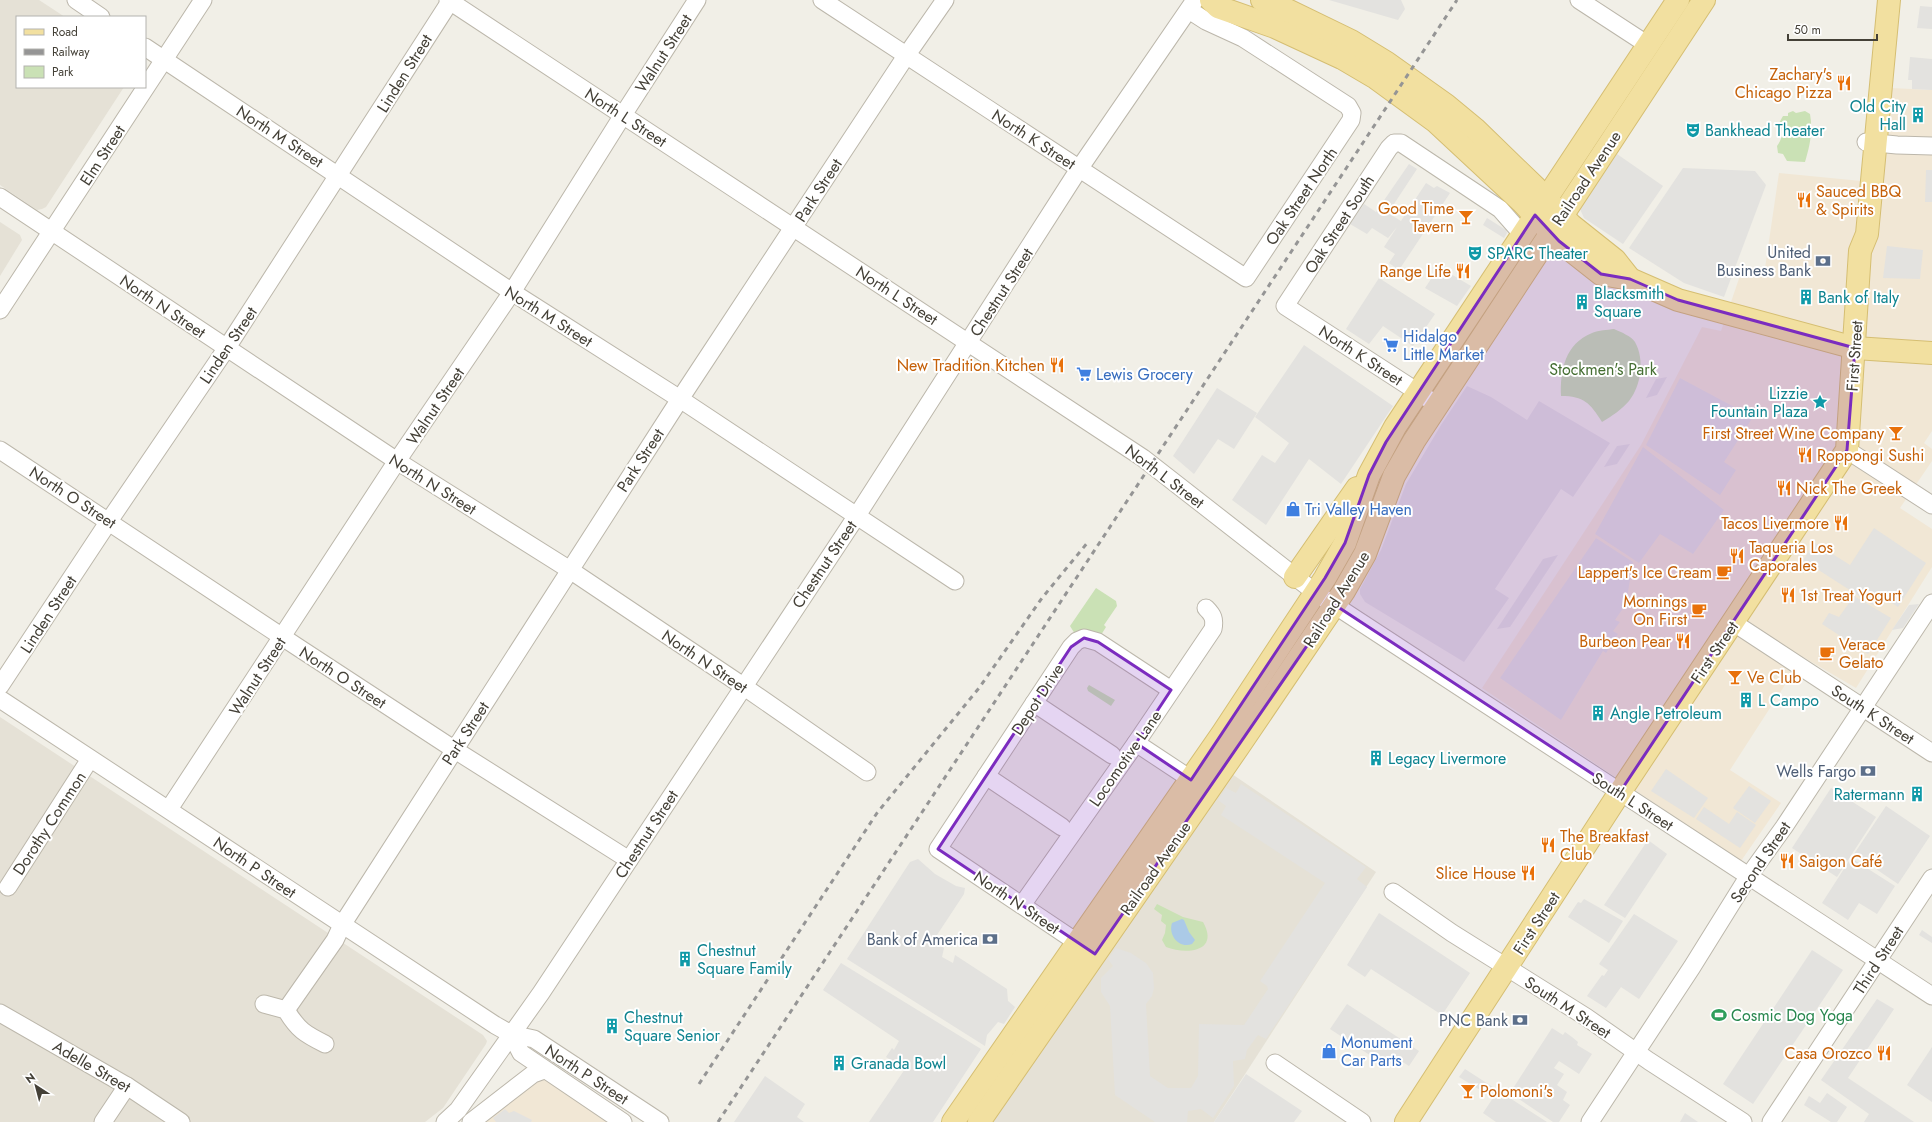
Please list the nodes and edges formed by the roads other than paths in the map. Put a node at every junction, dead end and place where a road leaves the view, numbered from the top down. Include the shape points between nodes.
1 (76, 0) edge
2 (203, 0) edge
3 (450, 0) edge
4 (697, 0) edge
5 (822, 0) edge
6 (945, 0) edge
7 (1211, 0) edge
8 (1262, 0) edge
9 (1579, 0) edge
10 (1678, 0) edge
11 (1704, 0) edge
12 (1877, 0) edge
13 (1889, 0) edge
14 (1192, 5) edge
15 (100, 16) edge
16 (1648, 45) junction
17 (146, 48) edge
18 (906, 56) junction
19 (164, 60) junction
20 (146, 87) edge
21 (146, 88) edge
22 (623, 115) junction
23 (1871, 142) junction
24 (1932, 146) edge
25 (1079, 169) junction
26 (339, 175) junction
27 (0, 197) edge
28 (1540, 207) junction
29 (1556, 224) junction
30 (793, 227) junction
31 (52, 231) junction
32 (1522, 234) junction
33 (1246, 278) joint
34 (512, 292) junction
35 (1285, 306) joint
36 (0, 310) edge
37 (968, 343) junction
38 (1855, 348) junction
39 (226, 349) junction
40 (1932, 354) edge
41 (1419, 392) junction
42 (680, 398) junction
43 (1438, 404) junction
44 (0, 450) edge
45 (1847, 450) junction
46 (1378, 457) junction
47 (397, 462) junction
48 (1932, 505) edge
49 (856, 517) junction
50 (109, 521) junction
51 (570, 570) junction
52 (1295, 578) junction
53 (955, 581) dead end
54 (1316, 593) junction
55 (1932, 603) edge
56 (1335, 605) junction
57 (1206, 608) dead end
58 (1734, 623) junction
59 (282, 638) junction
60 (0, 686) edge
61 (743, 686) junction
62 (1171, 690) junction
63 (0, 699) edge
64 (1034, 703) junction
65 (1863, 707) junction
66 (1136, 743) junction
67 (455, 750) junction
68 (1932, 753) edge
69 (1112, 755) dead end
70 (90, 759) junction
71 (867, 772) dead end
72 (986, 776) junction
73 (1200, 785) junction
74 (1620, 792) junction
75 (169, 809) junction
76 (1062, 827) dead end
77 (938, 850) joint
78 (629, 860) junction
79 (1748, 877) junction
80 (1932, 878) edge
81 (8, 887) dead end
82 (1393, 892) dead end
83 (1022, 905) junction
84 (342, 925) junction
85 (1086, 948) junction
86 (1877, 961) junction
87 (1507, 968) junction
88 (1932, 996) edge
89 (264, 1004) dead end
90 (286, 1010) junction
91 (0, 1013) edge
92 (511, 1034) junction
93 (326, 1044) dead end
94 (1636, 1052) junction
95 (1275, 1063) dead end
96 (544, 1070) junction
97 (127, 1086) junction
98 (103, 1122) edge
99 (181, 1122) edge
100 (445, 1122) edge
101 (471, 1122) edge
102 (623, 1122) edge
103 (660, 1122) edge
104 (953, 1122) edge
105 (979, 1122) edge
106 (1362, 1122) edge
107 (1406, 1122) edge
108 (1590, 1122) edge
109 (1743, 1122) edge
110 (1771, 1122) edge

1 - 15 street
2 - 19 street, Elm Street
3 - 22 street, North L Street
3 - 26 street, Linden Street
4 - 22 street, Walnut Street
5 - 18 street, North K Street
6 - 18 street, Park Street
7 - 28 main road via 1218,7 1275,27 1342,58 1376,78 1435,121
8 - 28 main road via 1351,41 1446,105 1469,124
9 - 16 street
10 - 16 main road, Railroad Avenue
11 - 29 main road, Railroad Avenue
12 - 23 main road, First Street
13 - 23 main road, First Street
14 - 25 street, Chestnut Street
14 - 33 street, Oak Street North via 1206,21 1243,38 1348,106 1352,113 1351,120
16 - 28 main road, Railroad Avenue
17 - 19 street, North M Street
18 - 25 street, North K Street
18 - 30 street, Park Street
19 - 20 street, Elm Street
19 - 26 street, North M Street
21 - 31 street, Elm Street
22 - 30 street, North L Street
22 - 34 street, Walnut Street
23 - 24 street
23 - 38 main road, First Street via 1856,234 1860,251
25 - 33 street, North K Street
25 - 37 street, Chestnut Street
26 - 34 street, North M Street
26 - 39 street, Linden Street
27 - 31 street, North N Street
28 - 29 main road
28 - 32 main road, Railroad Avenue
29 - 38 main road via 1571,225 1615,260 1630,279 1678,300
29 - 43 main road, Railroad Avenue
30 - 37 street, North L Street
30 - 42 street, Park Street
31 - 36 street, Elm Street
31 - 39 street, North N Street
32 - 35 street, Oak Street South via 1500,209 1401,143 1394,143
32 - 41 main road, Railroad Avenue
34 - 42 street, North M Street
34 - 47 street, Walnut Street
35 - 41 street, North K Street
37 - 49 street, Chestnut Street
37 - 52 street, North L Street via 1152,464
38 - 40 main road
38 - 45 main road, First Street
39 - 47 street, North N Street
39 - 50 street, Linden Street
41 - 43 street, North K Street
41 - 46 main road, Railroad Avenue
42 - 49 street, North M Street
42 - 51 street, Park Street
43 - 56 main road, Railroad Avenue via 1400,465 1365,554
44 - 50 street, North O Street
45 - 48 street
45 - 58 main road, First Street
46 - 52 main road
46 - 54 main road, Railroad Avenue via 1345,543
47 - 51 street, North N Street
47 - 59 street, Walnut Street
49 - 53 street, North M Street
49 - 61 street, Chestnut Street
50 - 59 street, North O Street
50 - 60 street, Linden Street
51 - 61 street, North N Street
51 - 67 street, Park Street
52 - 54 street, North L Street
54 - 56 street, North L Street
54 - 73 main road, Railroad Avenue
55 - 65 street, Second Street
56 - 73 main road, Railroad Avenue
56 - 74 street, South L Street
57 - 62 street, Locomotive Lane via 1212,614 1213,629
58 - 65 street, South K Street
58 - 74 main road, First Street
59 - 67 street, North O Street
59 - 75 street, Walnut Street
61 - 71 street, North N Street
61 - 78 street, Chestnut Street
62 - 64 street, Depot Drive via 1098,642 1084,638 1071,646
62 - 66 street, Locomotive Lane
63 - 70 street, North P Street
64 - 69 street
64 - 72 street, Depot Drive
65 - 68 street, South K Street
65 - 79 street, Second Street
66 - 73 street
66 - 83 street, Locomotive Lane
67 - 78 street, North O Street
67 - 84 street, Park Street
70 - 75 street, North P Street
70 - 81 street, Dorothy Common
72 - 76 street
72 - 77 street, Depot Drive
73 - 85 main road, Railroad Avenue
74 - 79 street, South L Street
74 - 87 main road, First Street
75 - 84 street, North P Street
77 - 83 street, North N Street
78 - 92 street, Chestnut Street
79 - 86 street, South L Street
79 - 94 street, Second Street
80 - 86 street, Third Street
82 - 87 street, South M Street
83 - 85 street, North N Street
84 - 90 street, Park Street via 335,940
84 - 92 street, North P Street
85 - 104 main road, Railroad Avenue
85 - 105 main road, Railroad Avenue
86 - 88 street, South L Street
86 - 110 street, Third Street
87 - 94 street, South M Street via 1586,1017
87 - 107 main road, First Street
89 - 90 street
90 - 93 street via 297,1027
91 - 97 street, Adelle Street
92 - 96 street, North P Street via 520,1053
92 - 100 street, Chestnut Street via 458,1110
92 - 103 street, North P Street via 534,1039
94 - 108 street, Second Street
94 - 109 street, South M Street
95 - 106 street
96 - 101 street via 533,1074
96 - 102 street, North P Street
97 - 98 street
97 - 99 street, Adelle Street

